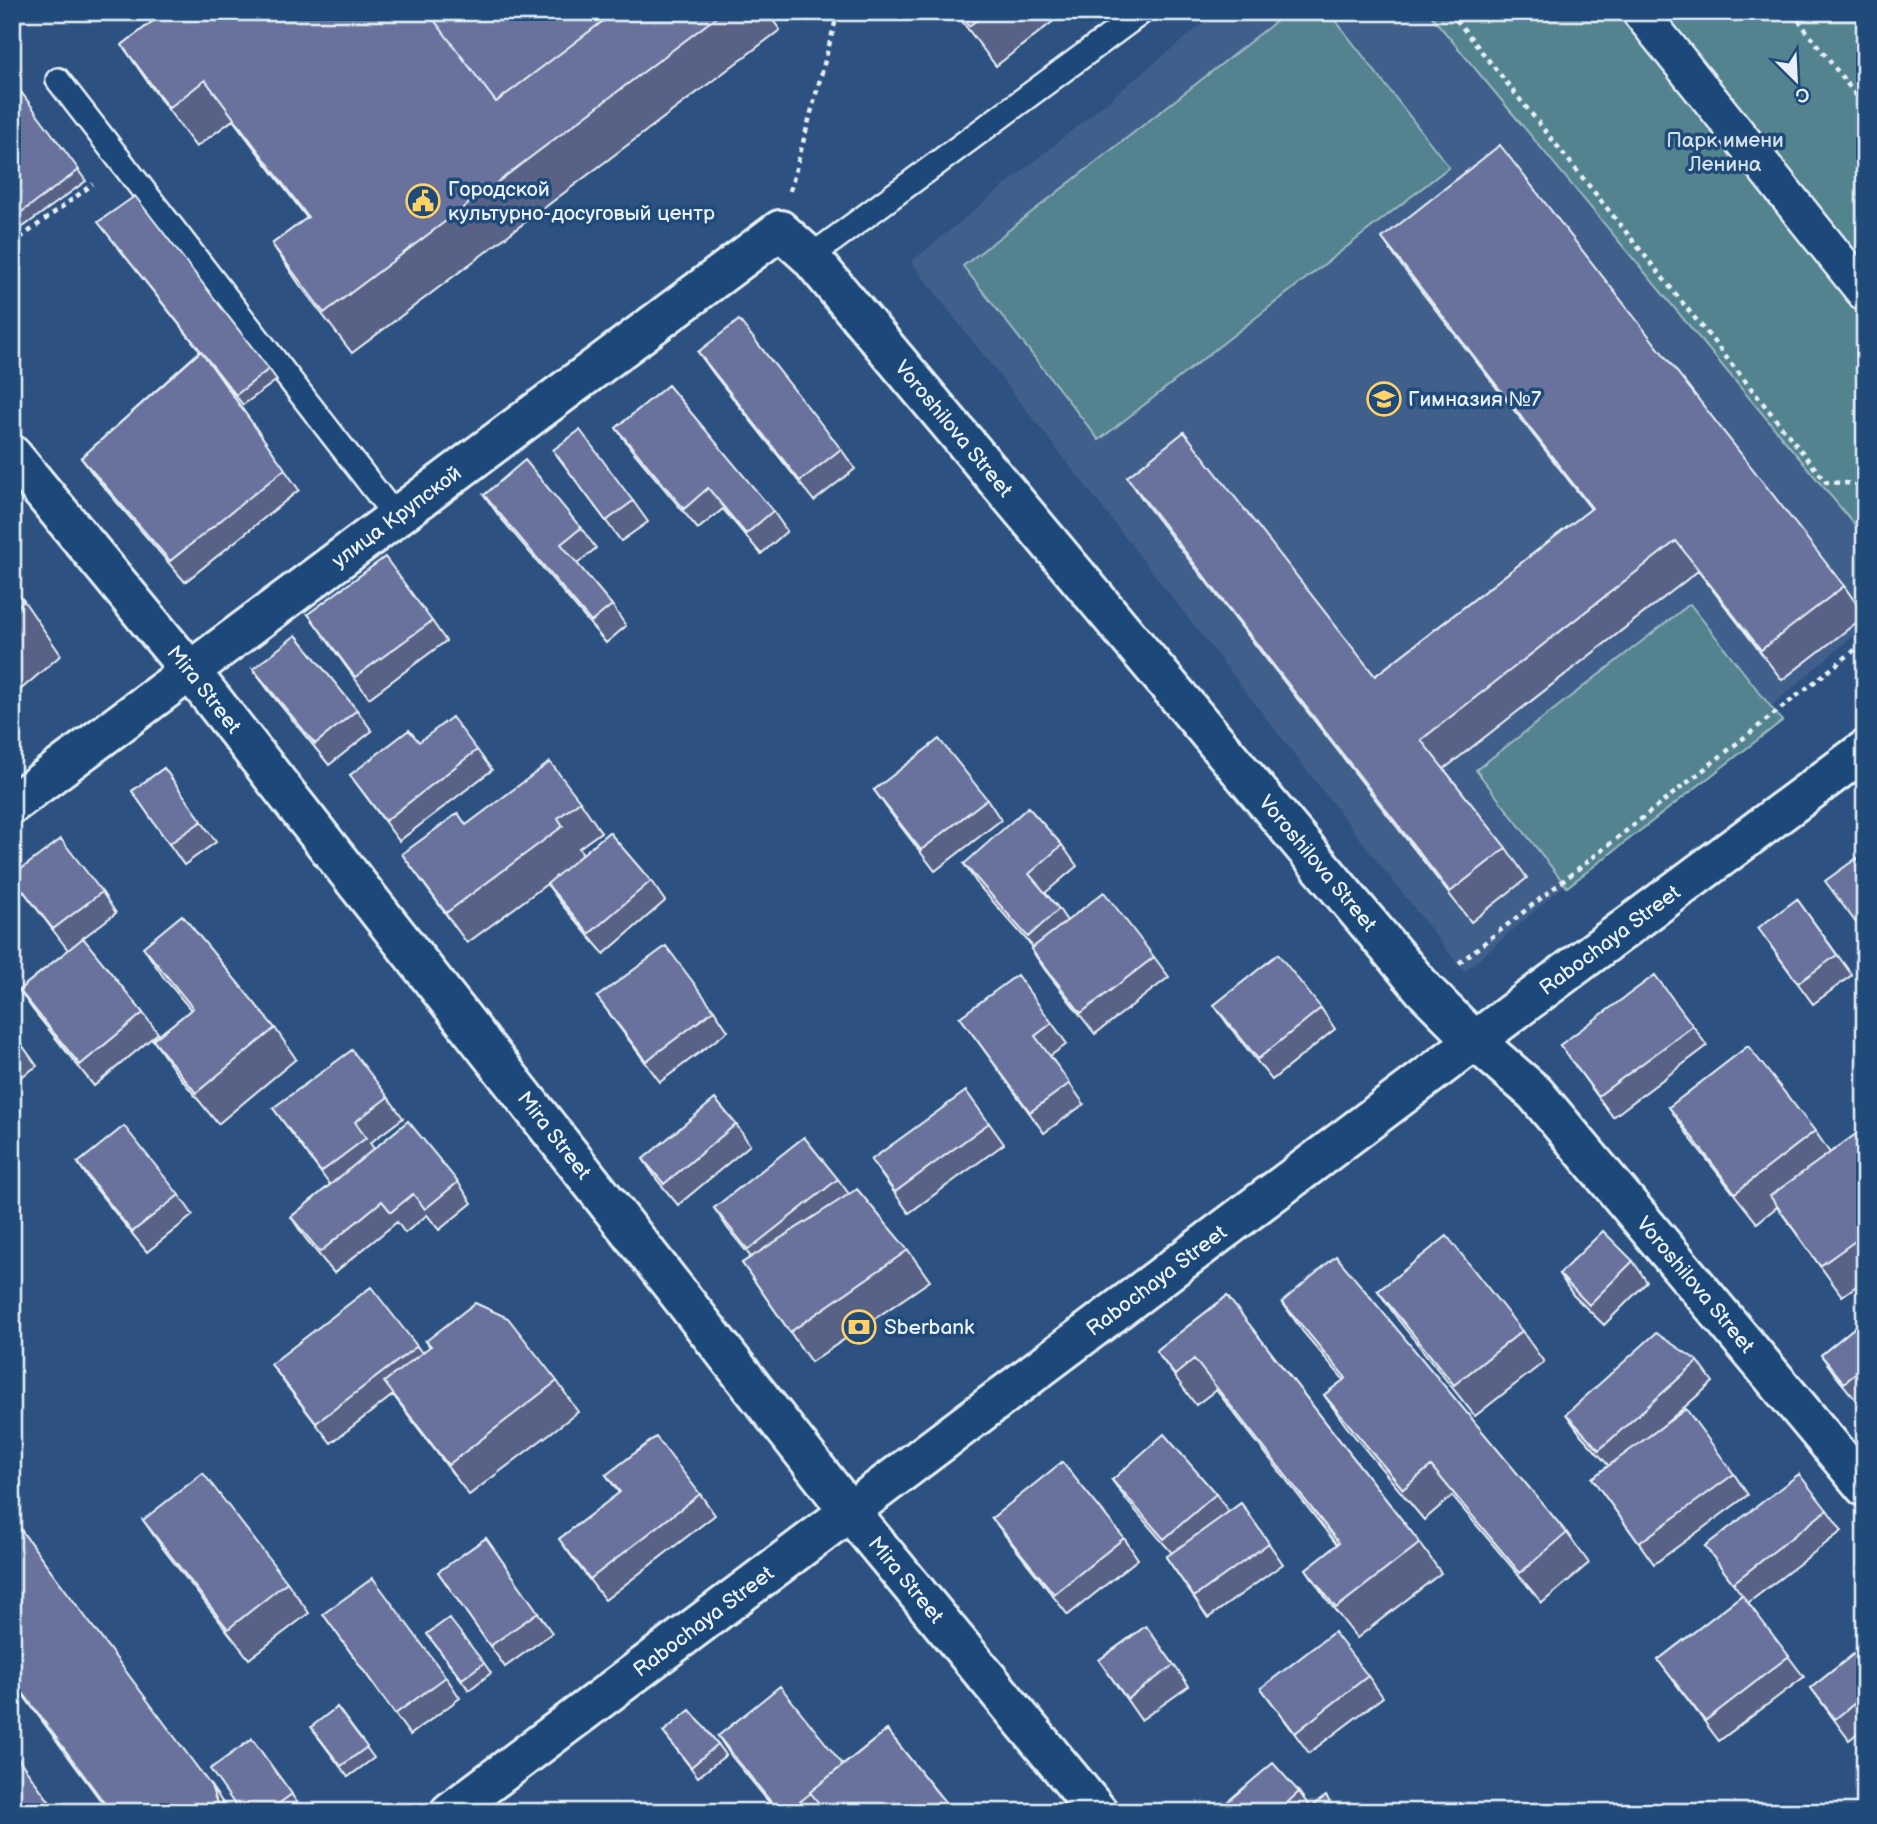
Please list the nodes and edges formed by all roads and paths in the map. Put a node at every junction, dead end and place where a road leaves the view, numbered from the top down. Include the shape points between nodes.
1 (838, 12) edge
2 (1142, 12) edge
3 (1450, 12) edge
4 (1640, 12) edge
5 (1793, 12) edge
6 (58, 80) dead end
7 (1865, 107) edge
8 (121, 162) junction
9 (780, 230) junction
10 (12, 244) edge
11 (810, 257) junction
12 (1865, 293) edge
13 (12, 455) edge
14 (1865, 484) edge
15 (396, 517) junction
16 (1865, 642) edge
17 (190, 671) junction
18 (1865, 750) edge
19 (12, 804) edge
20 (1424, 990) junction
21 (1475, 1041) junction
22 (1865, 1487) edge
23 (850, 1512) junction
24 (450, 1812) edge
25 (1098, 1812) edge

1 - 9 path
2 - 11 lane
3 - 14 path via 1826,482
4 - 12 street
5 - 7 path
6 - 8 lane
8 - 10 path
8 - 15 lane
9 - 11 street, Voroshilova Street
9 - 15 street, улица Крупской
11 - 20 street, Voroshilova Street
13 - 17 street, Mira Street
15 - 17 street, улица Крупской
16 - 20 path
17 - 19 street, улица Крупской
17 - 23 street, Mira Street
18 - 21 street, Rabochaya Street
20 - 21 street, Voroshilova Street
21 - 22 street, Voroshilova Street via 1535,1093
21 - 23 street, Rabochaya Street
23 - 24 street, Rabochaya Street
23 - 25 street, Mira Street

